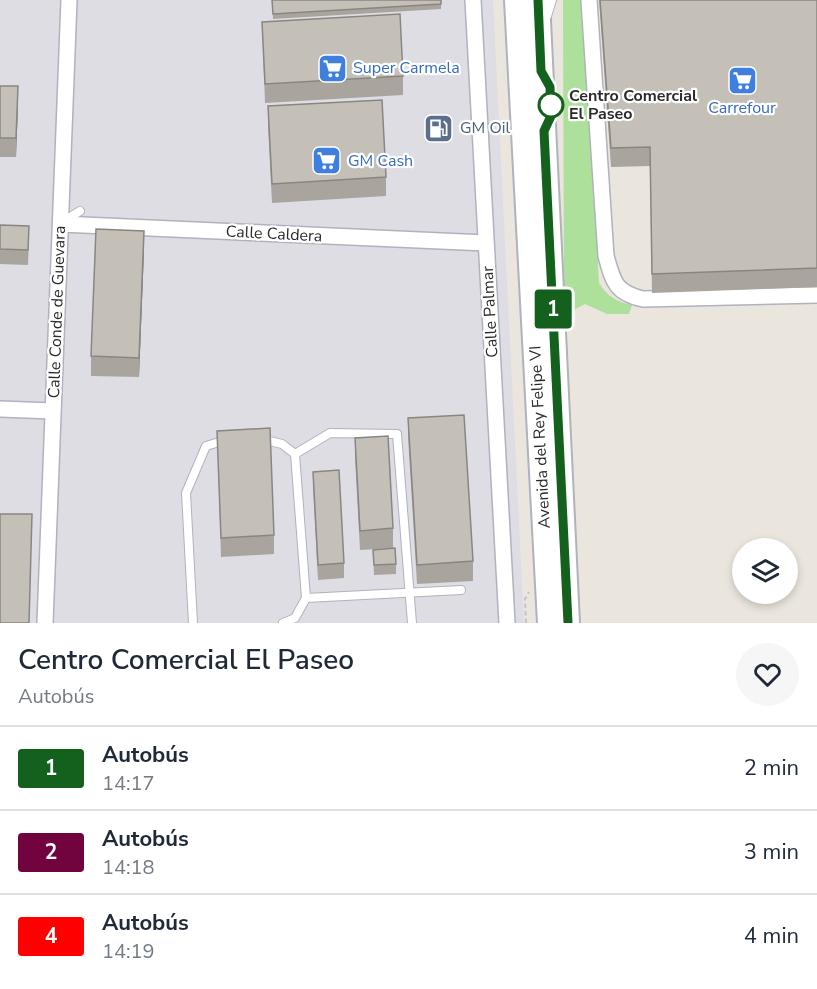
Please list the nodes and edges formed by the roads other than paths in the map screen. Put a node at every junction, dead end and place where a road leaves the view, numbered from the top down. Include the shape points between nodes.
1 (69, 0) edge
2 (473, 0) edge
3 (516, 0) edge
4 (538, 0) edge
5 (552, 0) edge
6 (589, 0) edge
7 (540, 47) junction
8 (80, 211) dead end
9 (61, 224) junction
10 (486, 243) junction
11 (817, 295) edge
12 (0, 408) edge
13 (53, 411) junction
14 (249, 436) edge
15 (239, 437) edge
16 (296, 454) junction
17 (548, 588) junction
18 (461, 590) dead end
19 (410, 594) junction
20 (306, 598) junction
21 (45, 623) edge
22 (193, 623) edge
23 (283, 623) edge
24 (412, 623) edge
25 (507, 623) edge
26 (540, 623) edge
27 (549, 623) edge
28 (568, 623) edge

1 - 9 street, Calle Conde de Guevara
2 - 10 street, Calle Palmar
3 - 17 main road, Avenida del Rey Felipe VI
4 - 7 main road, Avenida del Rey Felipe VI
5 - 7 lane
6 - 11 street via 606,256 618,290 642,299
7 - 28 main road, Avenida del Rey Felipe VI
8 - 9 lane
9 - 10 street, Calle Caldera
9 - 13 street, Calle Conde de Guevara
10 - 25 street, Calle Palmar
12 - 13 street
13 - 21 street, Calle Conde de Guevara
14 - 16 lane via 282,444
15 - 22 lane via 206,446 186,493
16 - 19 lane via 330,433 397,434
16 - 20 lane
17 - 26 lane via 540,602
17 - 27 main road, Avenida del Rey Felipe VI
18 - 19 lane
19 - 20 lane
19 - 24 lane
20 - 23 lane via 295,618

